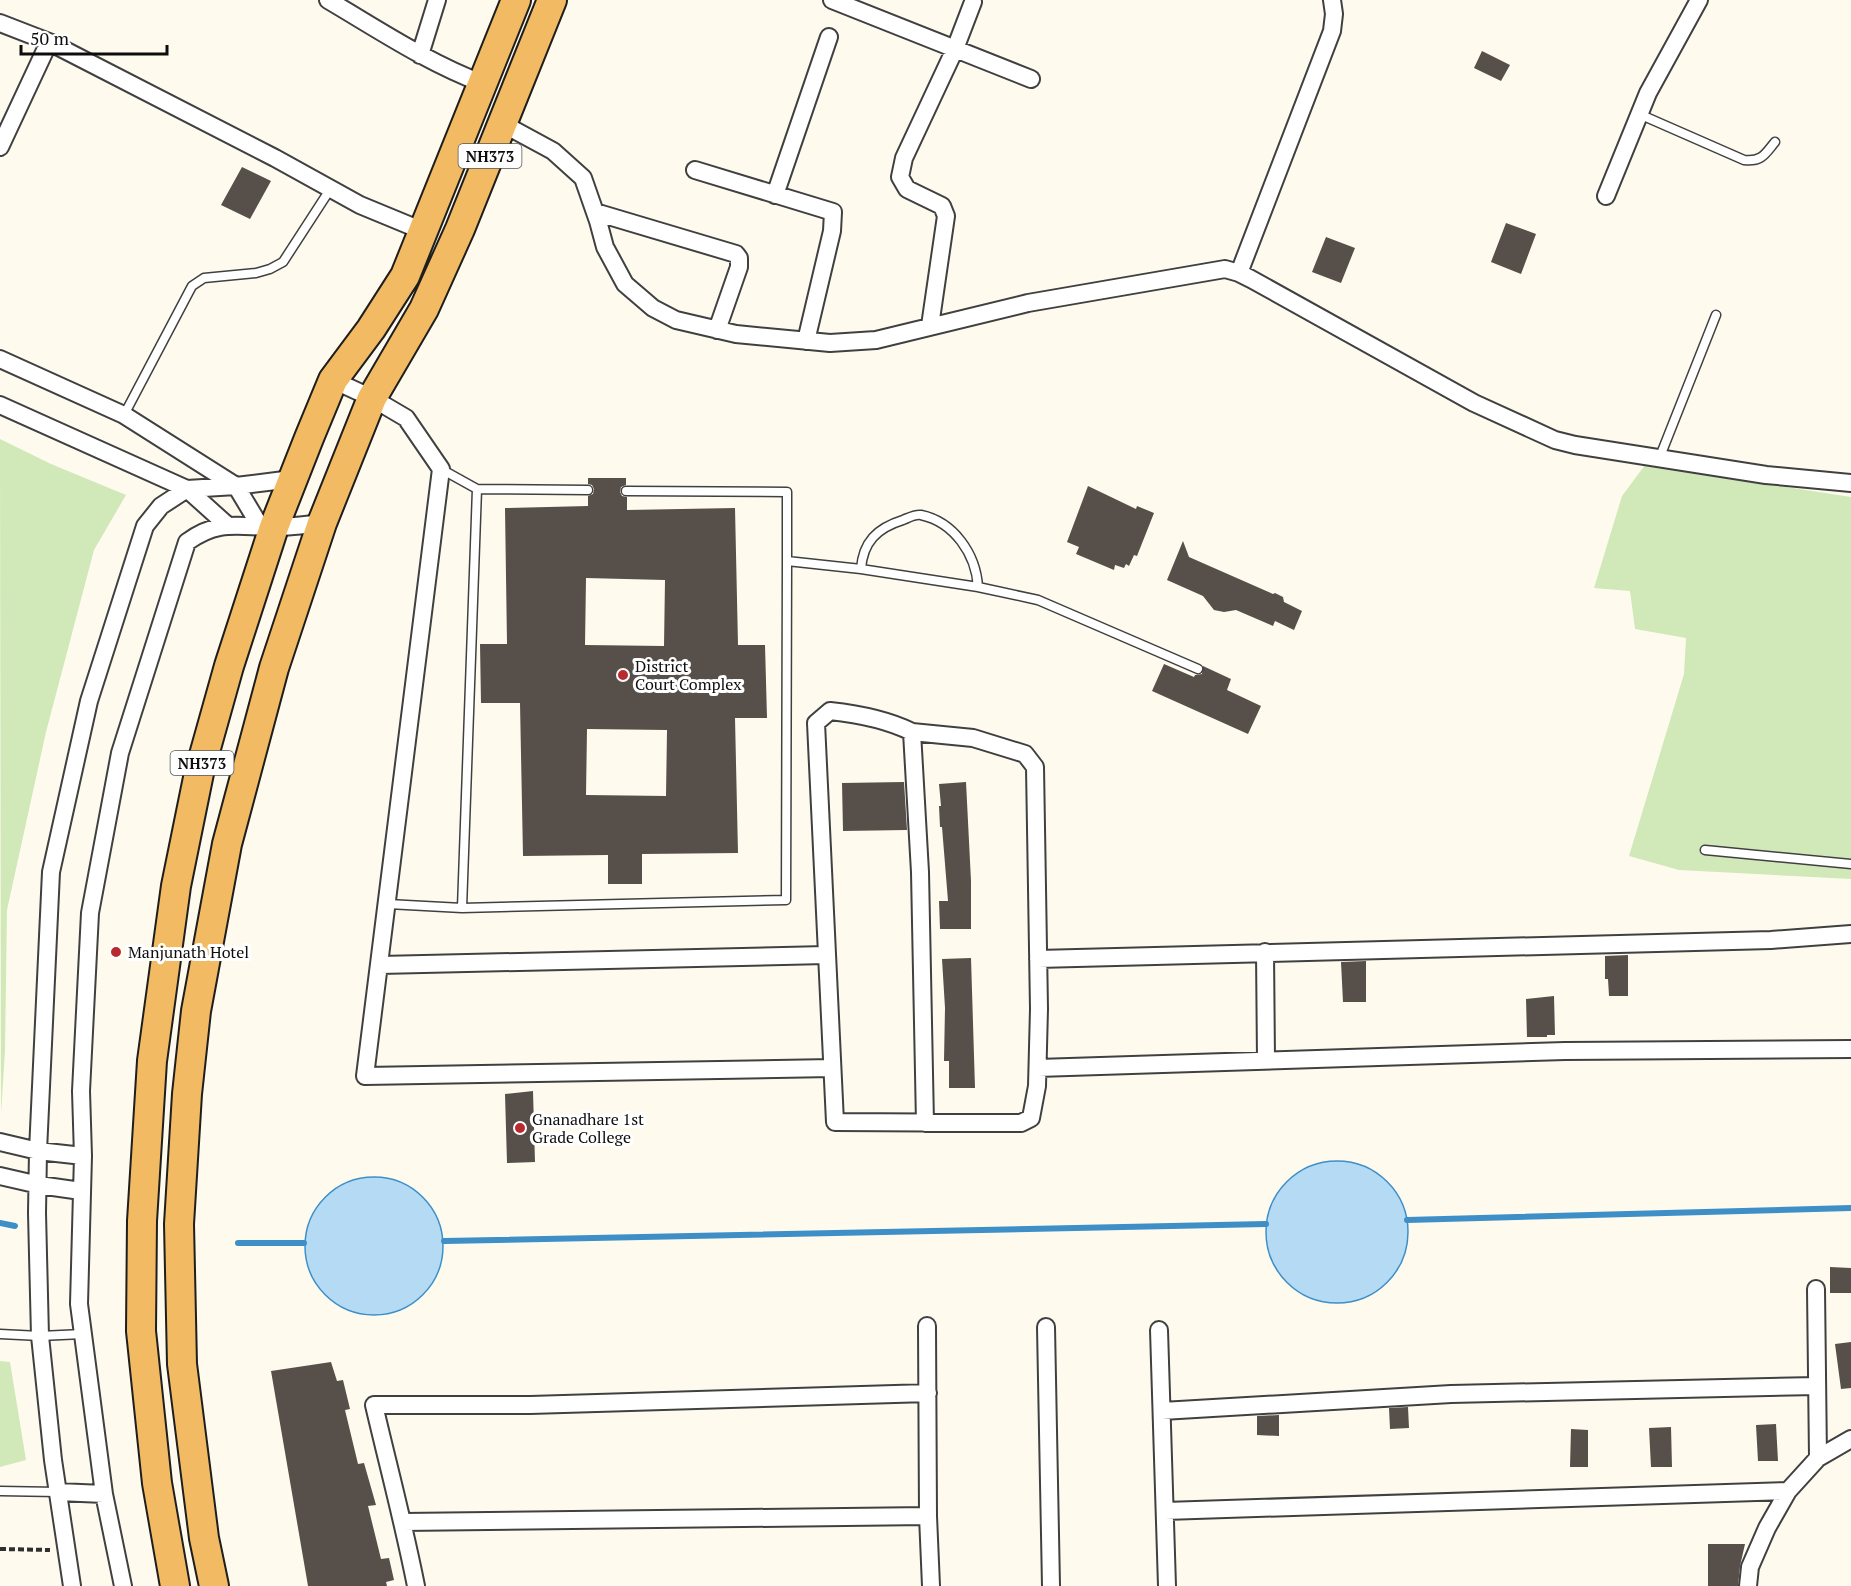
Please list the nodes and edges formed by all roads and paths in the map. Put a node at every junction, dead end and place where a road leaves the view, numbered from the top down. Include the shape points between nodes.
1 (328, 0) edge
2 (437, 0) edge
3 (516, 0) edge
4 (552, 0) edge
5 (832, 0) edge
6 (1332, 0) edge
7 (1699, 0) edge
8 (973, 2) dead end
9 (0, 23) edge
10 (829, 37) dead end
11 (49, 42) junction
12 (955, 49) junction
13 (420, 55) junction
14 (1031, 79) dead end
15 (484, 84) junction
16 (473, 111) junction
17 (1639, 114) junction
18 (503, 124) junction
19 (1775, 142) dead end
20 (0, 147) edge
21 (695, 171) dead end
22 (331, 189) junction
23 (775, 195) junction
24 (1606, 196) dead end
25 (595, 212) junction
26 (423, 231) junction
27 (1239, 273) junction
28 (1716, 315) dead end
29 (930, 326) junction
30 (717, 330) junction
31 (806, 341) junction
32 (0, 359) edge
33 (333, 380) junction
34 (372, 398) junction
35 (0, 405) edge
36 (124, 415) junction
37 (1659, 459) junction
38 (441, 469) junction
39 (292, 479) junction
40 (1851, 483) edge
41 (236, 486) junction
42 (187, 489) junction
43 (477, 489) junction
44 (588, 490) dead end
45 (626, 491) dead end
46 (322, 524) junction
47 (227, 525) junction
48 (267, 526) junction
49 (787, 561) junction
50 (861, 569) junction
51 (978, 586) junction
52 (1198, 669) dead end
53 (912, 732) junction
54 (1706, 850) dead end
55 (1851, 864) edge
56 (388, 904) junction
57 (462, 908) junction
58 (1851, 934) edge
59 (1265, 952) junction
60 (826, 955) junction
61 (1038, 959) junction
62 (380, 965) junction
63 (1851, 1049) edge
64 (1266, 1060) junction
65 (832, 1068) junction
66 (1038, 1068) junction
67 (925, 1123) junction
68 (0, 1142) edge
69 (38, 1151) junction
70 (83, 1156) junction
71 (0, 1176) edge
72 (39, 1185) junction
73 (81, 1191) junction
74 (1816, 1289) dead end
75 (927, 1326) dead end
76 (1046, 1328) dead end
77 (1159, 1330) dead end
78 (0, 1334) edge
79 (82, 1334) junction
80 (40, 1336) junction
81 (1817, 1386) junction
82 (928, 1393) junction
83 (1162, 1411) junction
84 (1851, 1439) edge
85 (1818, 1458) junction
86 (0, 1491) edge
87 (1788, 1491) junction
88 (58, 1492) junction
89 (104, 1494) junction
90 (1165, 1511) junction
91 (928, 1516) junction
92 (403, 1522) junction
93 (0, 1549) edge
94 (66, 1550) junction
95 (72, 1586) edge
96 (123, 1586) edge
97 (175, 1586) edge
98 (214, 1586) edge
99 (416, 1586) edge
100 (931, 1586) edge
101 (1051, 1586) edge
102 (1167, 1586) edge
103 (1748, 1586) edge

1 - 13 street
2 - 13 street
3 - 15 highway, NH373
4 - 18 highway, NH373
5 - 12 street
6 - 27 street via 1332,31
7 - 17 street
8 - 12 street
9 - 11 street
10 - 23 street
11 - 20 street
11 - 22 street
12 - 14 street
12 - 29 street via 904,158 900,177 907,189 942,206 946,216
13 - 15 street
15 - 16 highway, NH373
16 - 18 highway
16 - 26 highway, NH373
17 - 19 lane via 1744,160 1762,158
17 - 24 street
18 - 25 street via 553,151 583,178
18 - 34 highway, NH373 via 424,309
21 - 23 street
22 - 26 street
22 - 36 lane via 283,262 256,273 204,278 192,286
23 - 31 street via 833,212
25 - 30 street via 605,247 624,284 653,308 676,320
25 - 30 street via 736,254 739,267
26 - 33 highway, NH373 via 405,276
27 - 29 street via 1225,269 1210,271 1028,303
27 - 37 street via 1474,403 1555,440
28 - 37 lane
29 - 31 street via 876,340 830,344
30 - 31 street
32 - 36 street
33 - 34 street
33 - 39 highway, NH373
34 - 38 street via 406,418
34 - 46 highway, NH373
35 - 42 street
36 - 41 street
37 - 40 street
38 - 43 lane
38 - 56 street
39 - 41 street
39 - 48 highway, NH373
41 - 42 street
41 - 48 street
42 - 47 street
42 - 69 street via 160,506 145,526 89,701 51,872
43 - 44 lane
43 - 57 lane
45 - 49 lane via 787,492
46 - 48 street
46 - 98 highway, NH373 via 274,668 227,844 196,1011 179,1224 182,1364 204,1538
47 - 48 street
47 - 70 street via 202,532 188,542 120,753 90,913 81,1090
48 - 97 highway, NH373 via 199,773 176,886 152,1061 142,1221 141,1331 157,1483
49 - 50 lane
49 - 57 lane via 786,900
50 - 51 lane
50 - 51 lane via 862,555 875,533 918,514 945,524 966,547 977,569
51 - 52 lane via 1038,600
53 - 60 street via 895,723 830,711 816,723
53 - 61 street via 973,738 1025,754 1035,767
53 - 67 street via 920,872
54 - 55 lane
56 - 57 lane
56 - 62 street
58 - 59 street via 1771,940
59 - 61 street
59 - 64 street
60 - 62 street
60 - 65 street
61 - 66 street
62 - 65 street via 365,1076
63 - 64 street via 1565,1050
64 - 66 street
65 - 67 street via 835,1122
66 - 67 street via 1031,1118 1021,1123
68 - 69 street
69 - 70 street
69 - 72 street
70 - 73 street
71 - 72 street
72 - 73 street
72 - 80 street
73 - 79 street
74 - 81 street
75 - 82 street
76 - 101 street
77 - 83 street
78 - 80 lane
79 - 80 lane
79 - 89 street
80 - 88 street
81 - 83 street via 1451,1394
81 - 85 street
82 - 91 street
82 - 92 street via 530,1405 374,1405
83 - 90 street
84 - 85 street
85 - 87 street
86 - 88 lane
87 - 90 street
87 - 103 street via 1750,1568
88 - 89 street
88 - 94 street
89 - 96 street
90 - 102 street
91 - 92 street
91 - 100 street
92 - 99 street
93 - 94 path
94 - 95 street

